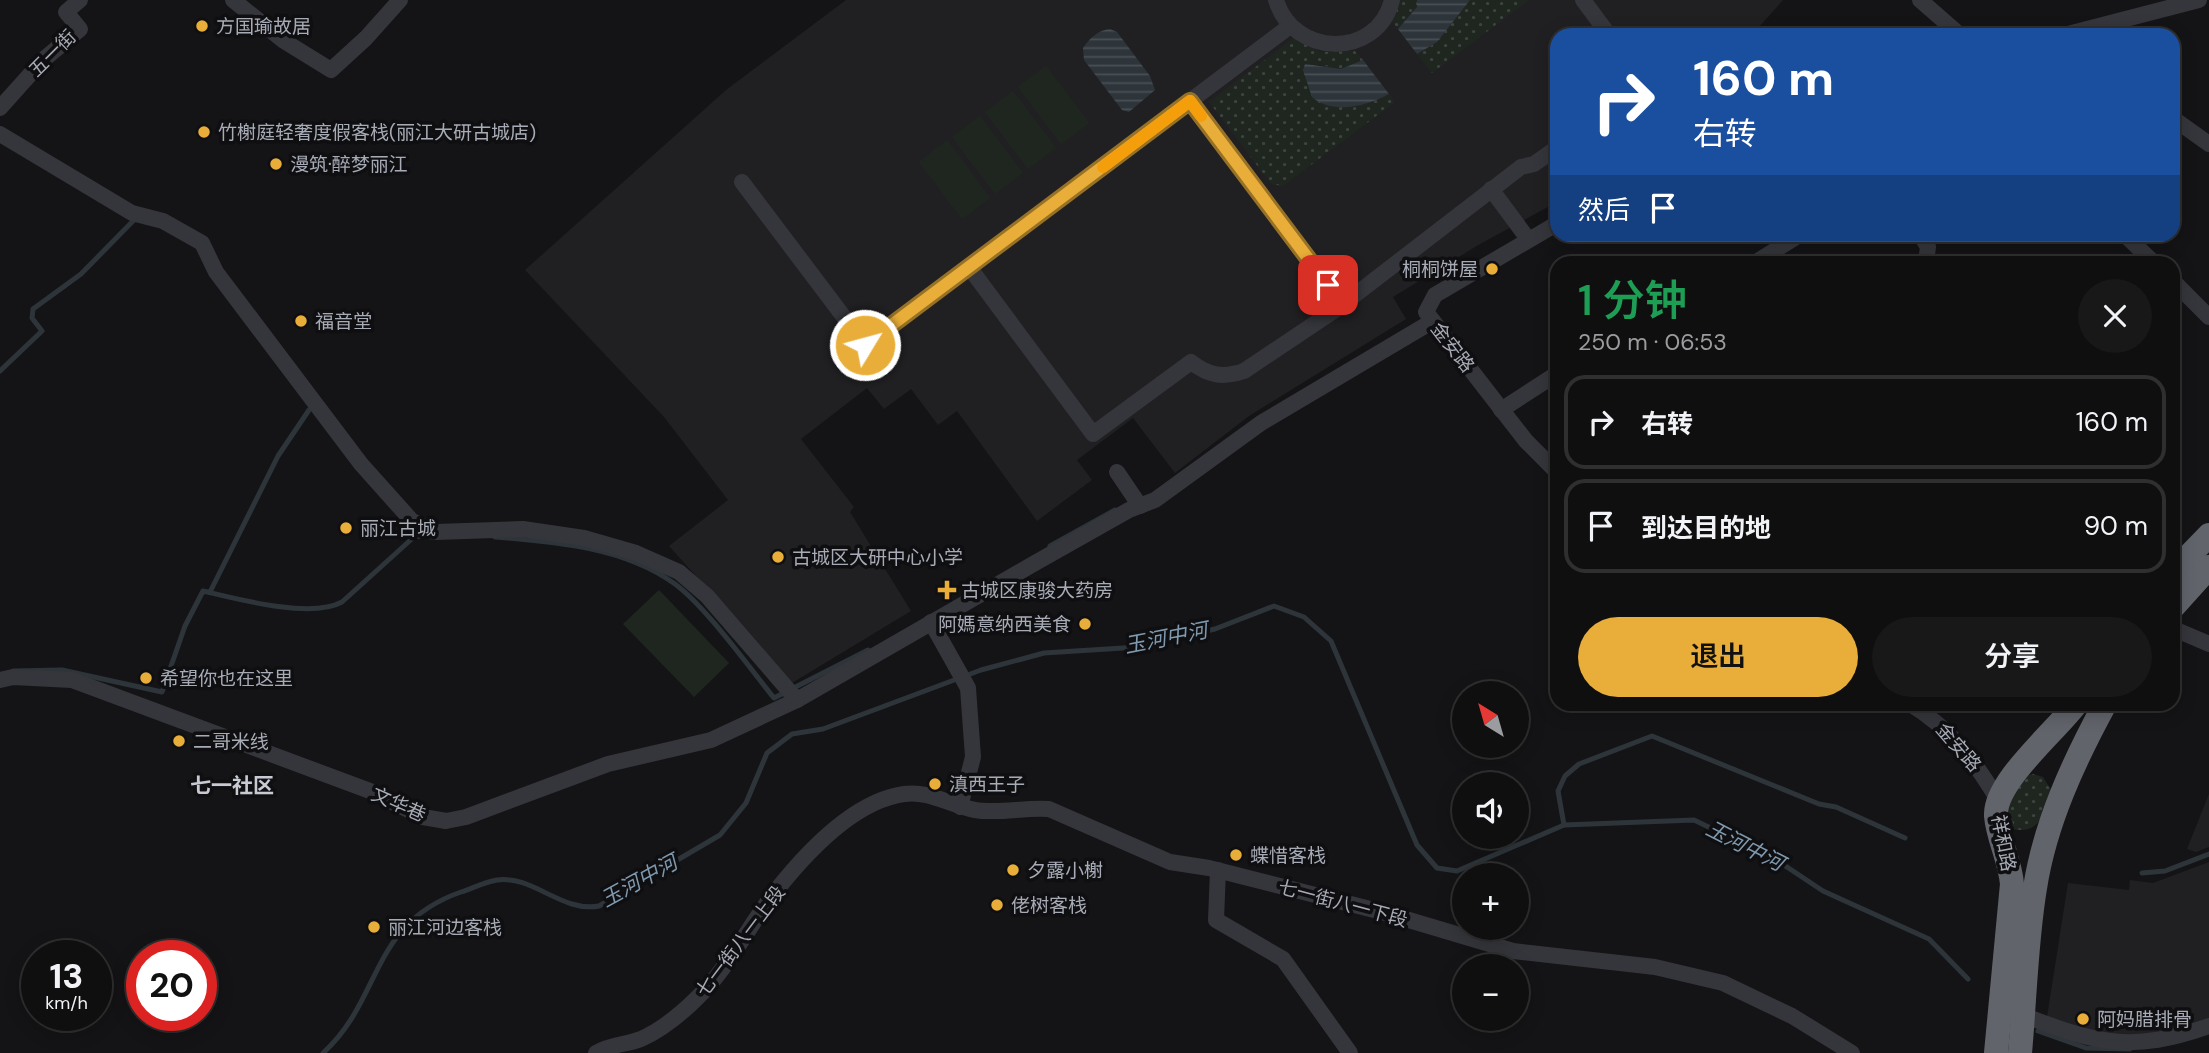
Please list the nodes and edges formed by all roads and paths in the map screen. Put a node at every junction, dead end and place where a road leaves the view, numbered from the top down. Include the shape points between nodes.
1 (79, 0) edge
2 (233, 0) edge
3 (400, 0) edge
4 (1276, 0) edge
5 (1392, 0) edge
6 (1583, 0) edge
7 (1920, 0) edge
8 (2199, 0) edge
9 (1290, 26) junction
10 (1604, 28) edge
11 (1952, 28) edge
12 (2091, 28) edge
13 (1190, 101) junction
14 (0, 108) edge
15 (2180, 124) edge
16 (0, 134) edge
17 (2209, 144) edge
18 (1550, 152) edge
19 (742, 182) dead end
20 (1491, 189) junction
21 (1550, 227) edge
22 (1528, 239) junction
23 (1788, 242) edge
24 (2132, 242) edge
25 (1766, 256) edge
26 (2147, 256) edge
27 (969, 267) junction
28 (2180, 288) edge
29 (1342, 304) junction
30 (2209, 317) edge
31 (1433, 321) junction
32 (1550, 378) edge
33 (1502, 410) junction
34 (1550, 464) edge
35 (1117, 472) dead end
36 (1140, 506) junction
37 (2209, 535) edge
38 (2180, 565) edge
39 (2209, 567) edge
40 (2180, 599) edge
41 (931, 622) junction
42 (2180, 632) edge
43 (2209, 644) edge
44 (0, 680) edge
45 (797, 700) junction
46 (1922, 711) edge
47 (2070, 711) edge
48 (2102, 711) edge
49 (2027, 759) junction
50 (2068, 779) junction
51 (1998, 800) junction
52 (960, 807) junction
53 (2046, 843) junction
54 (2004, 844) junction
55 (805, 859) joint
56 (1218, 870) junction
57 (2023, 1015) junction
58 (2209, 1026) edge
59 (596, 1053) edge
60 (1350, 1053) edge
61 (1852, 1053) edge
62 (1996, 1053) edge
63 (2020, 1053) edge

1 - 14 street, 五一街 via 66,12 80,29 43,60
2 - 3 street via 284,41 331,70
4 - 9 street
5 - 9 street via 1376,29 1352,42 1325,45
6 - 10 street
7 - 11 street
8 - 12 street
9 - 13 street
13 - 27 street
13 - 29 street
15 - 17 street
16 - 45 street via 132,214 163,220 202,243 216,272 361,464 412,521 436,533 523,529 574,536 679,572 707,596
18 - 20 street
19 - 27 street via 865,345
20 - 22 street
20 - 29 street
21 - 22 street, 金安路
22 - 31 street, 金安路 via 1435,295 1426,312
23 - 25 street
24 - 26 street
27 - 29 street via 1093,434 1191,362 1217,376 1244,371
28 - 30 street
31 - 33 street, 金安路
31 - 36 street, 文华巷 via 1261,423 1155,500
32 - 33 street
33 - 34 street, 金安路
35 - 36 street
36 - 41 street, 文华巷
37 - 38 highway
39 - 40 highway
41 - 45 street, 文华巷
41 - 52 street via 968,688 973,757
42 - 43 street
44 - 45 street, 文华巷 via 72,680 370,791 423,817 446,821 608,764 711,740
46 - 51 street, 金安路 via 1976,763
47 - 49 highway, 祥和路
48 - 50 highway, 祥和路
49 - 50 highway via 2049,765
49 - 51 highway, 祥和路 via 2008,779
50 - 53 highway, 祥和路
51 - 54 highway, 祥和路 via 1996,812
52 - 55 street, 七一街八一下段 via 926,794 896,795 851,818
52 - 56 street, 七一街八一下段 via 978,811 1049,809 1146,854
53 - 54 highway via 2023,851
53 - 57 highway, 祥和路 via 2035,887
54 - 62 highway, 祥和路 via 2012,884
55 - 59 street, 七一街八一上段 via 695,1000 640,1039
56 - 60 street via 1216,920 1283,959
56 - 61 street, 七一街八一下段 via 1513,951 1693,975 1764,1001
57 - 58 street via 2088,1041 2111,1043 2176,1039
57 - 63 highway, 祥和路

